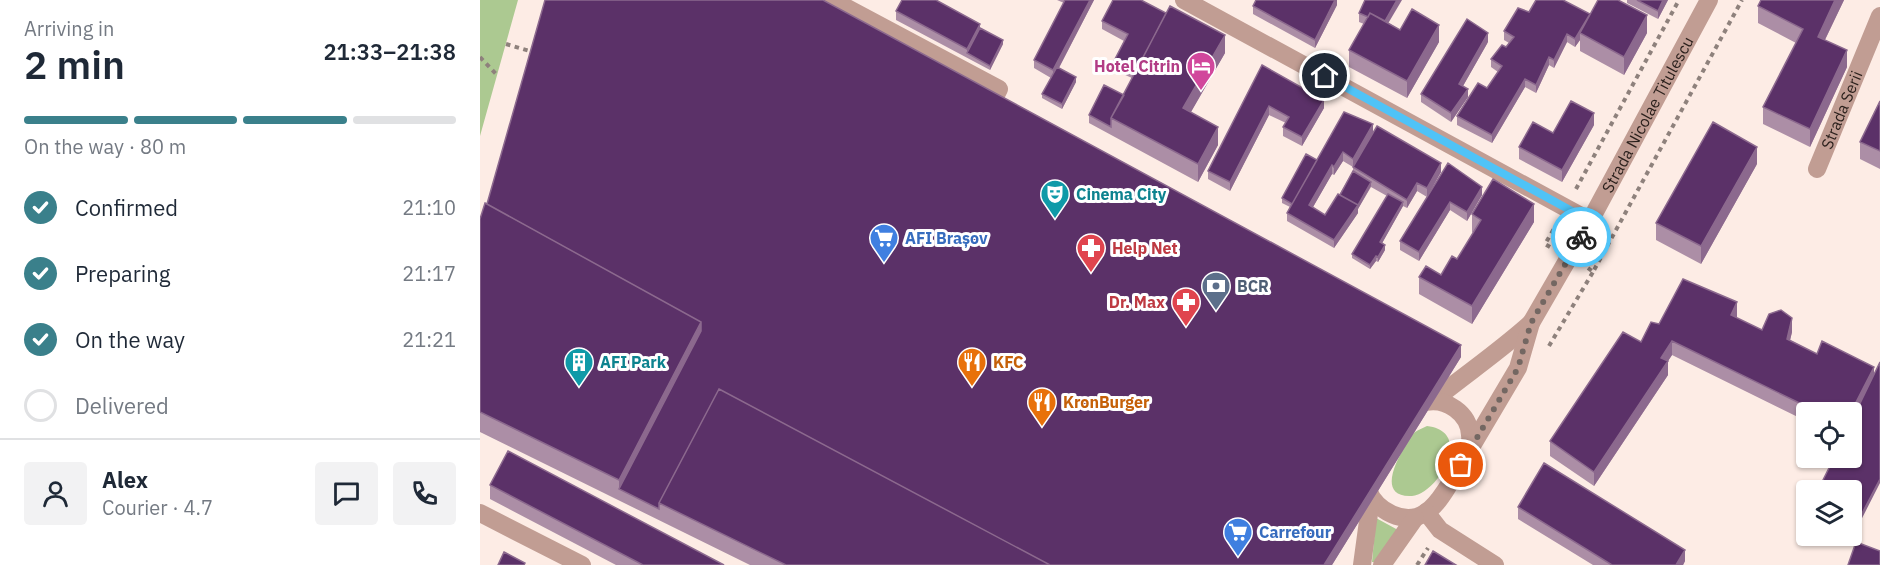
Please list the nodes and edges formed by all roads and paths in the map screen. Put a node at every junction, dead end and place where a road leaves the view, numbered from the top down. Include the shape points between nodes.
1 (832, 0) edge
2 (1184, 0) edge
3 (1709, 0) edge
4 (1880, 16) edge
5 (506, 44) dead end
6 (533, 53) edge
7 (480, 57) edge
8 (497, 75) dead end
9 (992, 103) edge
10 (1817, 169) dead end
11 (1590, 221) junction
12 (1531, 323) junction
13 (1438, 374) edge
14 (1428, 402) junction
15 (1467, 454) junction
16 (480, 513) edge
17 (1421, 515) junction
18 (582, 565) edge
19 (1362, 565) edge
20 (1382, 565) edge
21 (1494, 565) edge

1 - 9 street via 999,89
2 - 11 street
3 - 11 street, Strada Nicolae Titulescu
4 - 10 street, Strada Serii
5 - 6 path
7 - 8 path
11 - 12 street, Strada Nicolae Titulescu
12 - 14 street, Strada Nicolae Titulescu
12 - 15 street, Strada Nicolae Titulescu via 1518,368
13 - 14 street
14 - 15 street via 1443,402 1460,411 1471,436
15 - 17 street, Strada Nicolae Titulescu via 1436,503
16 - 18 street
17 - 19 street via 1388,513 1370,495
17 - 20 street, Strada Nicolae Titulescu
17 - 21 street

